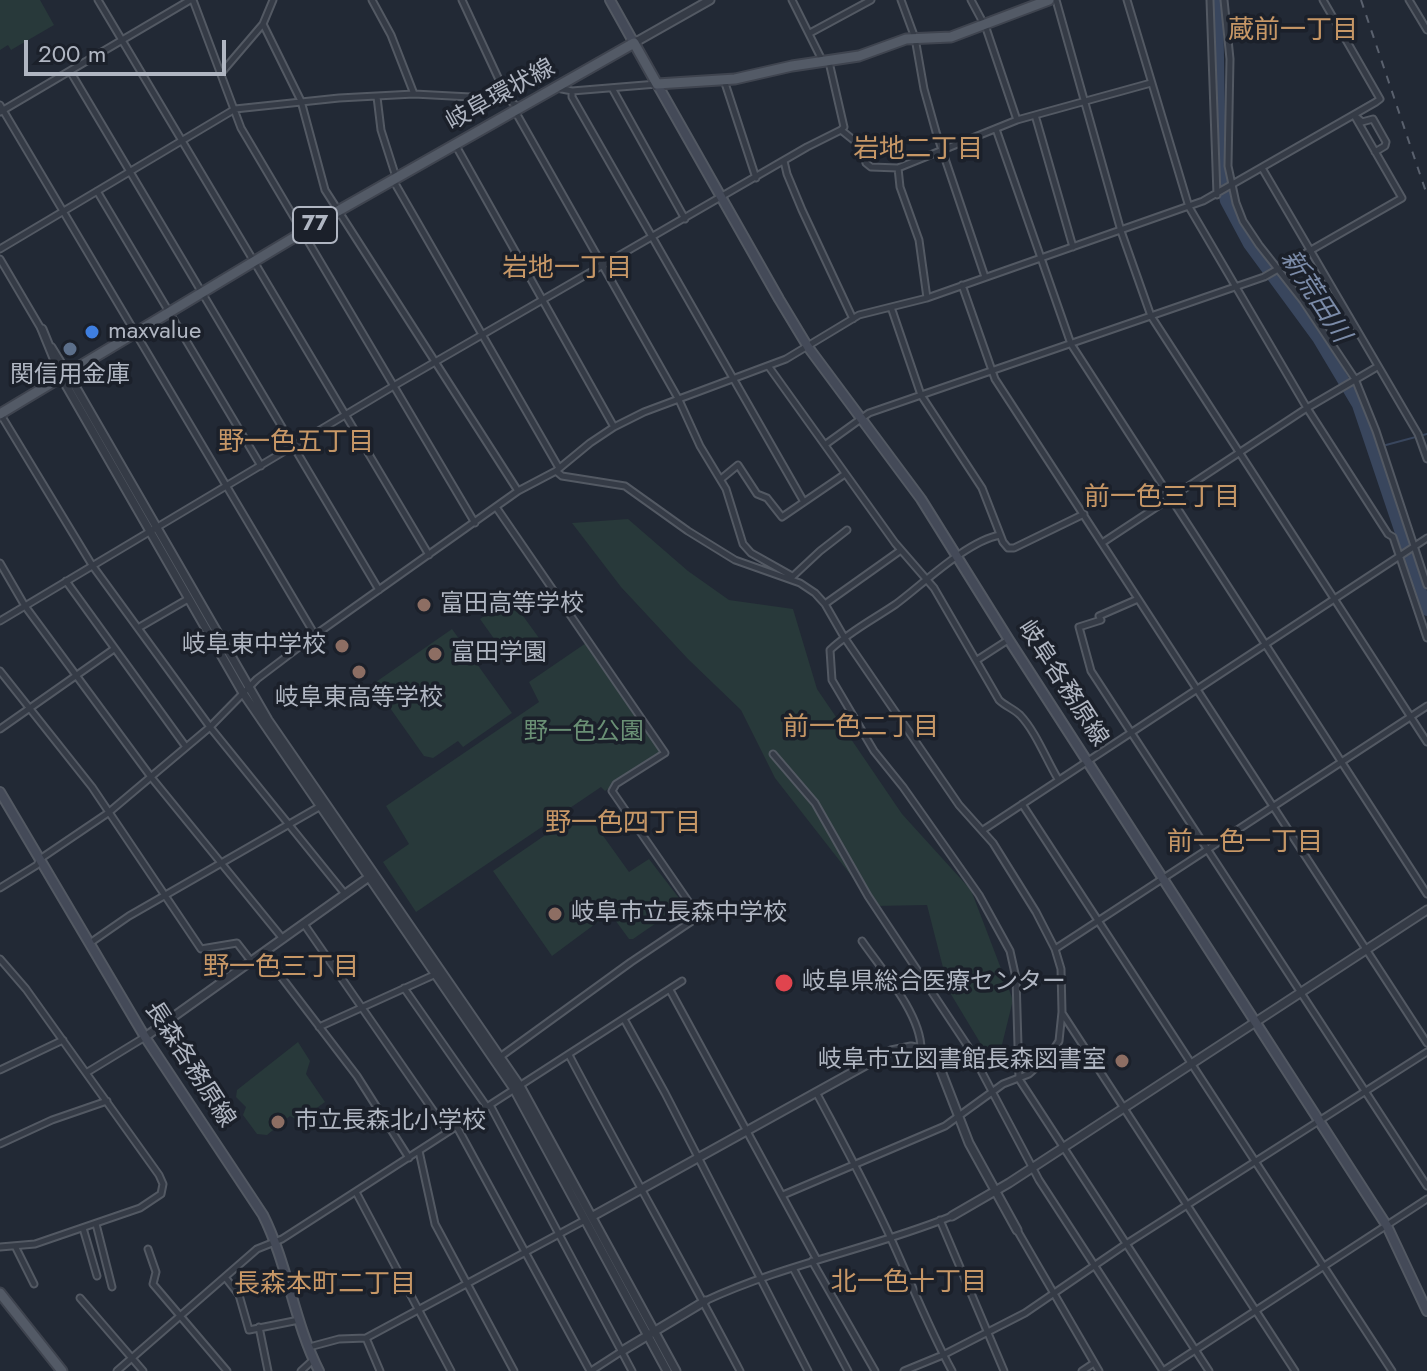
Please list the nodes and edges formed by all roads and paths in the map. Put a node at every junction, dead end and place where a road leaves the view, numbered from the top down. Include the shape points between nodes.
1 (98, 0) edge
2 (191, 0) edge
3 (273, 0) edge
4 (372, 0) edge
5 (462, 0) edge
6 (610, 0) edge
7 (710, 0) edge
8 (792, 0) edge
9 (871, 0) edge
10 (901, 0) edge
11 (971, 0) edge
12 (1049, 0) edge
13 (1056, 0) edge
14 (1127, 0) edge
15 (1210, 0) edge
16 (1224, 0) edge
17 (1323, 0) edge
18 (1409, 0) edge
19 (263, 24) junction
20 (984, 24) junction
21 (1427, 30) edge
22 (810, 33) junction
23 (915, 38) junction
24 (122, 40) junction
25 (634, 43) junction
26 (826, 62) junction
27 (70, 71) junction
28 (222, 73) junction
29 (724, 79) junction
30 (1151, 83) junction
31 (657, 84) junction
32 (556, 88) junction
33 (612, 88) junction
34 (572, 91) junction
35 (414, 94) junction
36 (377, 97) junction
37 (508, 99) junction
38 (301, 101) junction
39 (1085, 101) junction
40 (1, 109) edge
41 (235, 109) junction
42 (517, 110) junction
43 (1035, 115) junction
44 (1354, 115) junction
45 (1017, 120) junction
46 (996, 129) junction
47 (841, 130) junction
48 (182, 140) junction
49 (455, 144) junction
50 (944, 151) junction
51 (1375, 152) junction
52 (784, 161) junction
53 (898, 168) junction
54 (1262, 168) junction
55 (130, 171) junction
56 (756, 178) junction
57 (394, 179) junction
58 (1231, 186) junction
59 (97, 191) junction
60 (1218, 194) junction
61 (721, 198) junction
62 (1189, 207) junction
63 (63, 210) junction
64 (338, 211) junction
65 (685, 219) junction
66 (1121, 231) junction
67 (302, 233) junction
68 (653, 237) junction
69 (1073, 247) junction
70 (0, 249) edge
71 (1311, 252) junction
72 (1040, 258) junction
73 (0, 259) edge
74 (254, 262) junction
75 (602, 265) junction
76 (1279, 270) junction
77 (985, 277) junction
78 (962, 285) junction
79 (1235, 287) junction
80 (202, 293) junction
81 (927, 298) junction
82 (542, 300) junction
83 (891, 307) junction
84 (169, 312) junction
85 (1151, 316) junction
86 (853, 319) junction
87 (42, 329) joint
88 (135, 332) junction
89 (482, 335) junction
90 (1071, 344) junction
91 (808, 347) junction
92 (435, 362) junction
93 (769, 366) junction
94 (1377, 367) junction
95 (991, 370) junction
96 (65, 376) junction
97 (1354, 379) junction
98 (734, 380) junction
99 (394, 386) junction
100 (921, 395) junction
101 (679, 400) junction
102 (1307, 408) junction
103 (0, 414) edge
104 (345, 415) junction
105 (861, 418) junction
106 (614, 427) junction
107 (826, 444) junction
108 (292, 447) junction
109 (1240, 453) junction
110 (1427, 459) edge
111 (261, 466) junction
112 (558, 470) junction
113 (845, 474) junction
114 (721, 479) junction
115 (226, 486) junction
116 (518, 491) junction
117 (1170, 498) junction
118 (804, 502) junction
119 (496, 507) junction
120 (1084, 514) junction
121 (475, 523) junction
122 (158, 527) junction
123 (847, 530) dead end
124 (149, 532) junction
125 (1000, 535) junction
126 (1427, 538) edge
127 (1102, 543) junction
128 (1415, 547) junction
129 (901, 550) junction
130 (429, 555) junction
131 (959, 556) junction
132 (1400, 557) junction
133 (0, 563) edge
134 (92, 565) junction
135 (791, 578) junction
136 (925, 580) junction
137 (66, 581) junction
138 (1427, 585) edge
139 (379, 590) junction
140 (188, 599) junction
141 (1138, 599) junction
142 (1335, 599) junction
143 (825, 604) junction
144 (25, 606) junction
145 (0, 621) edge
146 (138, 628) junction
147 (315, 635) junction
148 (844, 637) junction
149 (1427, 638) edge
150 (1009, 640) junction
151 (1266, 645) junction
152 (114, 648) junction
153 (977, 660) junction
154 (0, 671) edge
155 (76, 675) junction
156 (1198, 689) junction
157 (246, 690) junction
158 (1427, 706) edge
159 (27, 709) junction
160 (1411, 716) junction
161 (210, 727) junction
162 (0, 729) edge
163 (1132, 733) junction
164 (1427, 742) edge
165 (186, 747) junction
166 (773, 754) dead end
167 (1087, 759) junction
168 (1342, 761) junction
169 (151, 777) junction
170 (1058, 779) junction
171 (0, 792) edge
172 (1022, 804) junction
173 (1274, 806) junction
174 (319, 807) junction
175 (108, 813) junction
176 (288, 824) junction
177 (983, 830) junction
178 (1208, 849) junction
179 (40, 859) junction
180 (221, 863) junction
181 (371, 876) junction
182 (1163, 877) junction
183 (0, 888) edge
184 (345, 894) junction
185 (1427, 894) edge
186 (164, 895) junction
187 (1427, 910) edge
188 (1097, 920) junction
189 (304, 924) junction
190 (283, 939) junction
191 (862, 941) dead end
192 (89, 944) junction
193 (1055, 949) junction
194 (1367, 949) junction
195 (263, 953) junction
196 (0, 959) edge
197 (251, 961) junction
198 (436, 974) junction
199 (682, 981) dead end
200 (404, 988) junction
201 (670, 990) junction
202 (1300, 992) junction
203 (362, 1007) junction
204 (1062, 1012) junction
205 (624, 1019) junction
206 (1255, 1022) junction
207 (319, 1027) junction
208 (145, 1037) junction
209 (63, 1040) junction
210 (1427, 1043) edge
211 (921, 1049) junction
212 (1427, 1052) edge
213 (569, 1055) junction
214 (500, 1057) junction
215 (1192, 1064) junction
216 (0, 1070) edge
217 (86, 1073) junction
218 (1019, 1079) junction
219 (517, 1088) junction
220 (815, 1091) junction
221 (993, 1091) junction
222 (1365, 1092) junction
223 (107, 1101) junction
224 (489, 1106) junction
225 (1125, 1107) junction
226 (958, 1116) junction
227 (1320, 1121) junction
228 (457, 1127) junction
229 (746, 1129) junction
230 (448, 1132) junction
231 (0, 1144) edge
232 (1063, 1147) junction
233 (419, 1151) junction
234 (698, 1156) junction
235 (409, 1158) junction
236 (1256, 1163) junction
237 (855, 1165) junction
238 (1031, 1166) junction
239 (1427, 1186) edge
240 (641, 1190) junction
241 (996, 1191) junction
242 (356, 1192) junction
243 (783, 1195) junction
244 (1427, 1199) edge
245 (1188, 1206) junction
246 (952, 1216) joint
247 (589, 1218) junction
248 (940, 1220) junction
249 (96, 1224) junction
250 (1387, 1226) junction
251 (83, 1228) junction
252 (1017, 1230) joint
253 (561, 1233) junction
254 (891, 1239) junction
255 (276, 1241) junction
256 (1126, 1244) junction
257 (15, 1246) junction
258 (0, 1247) edge
259 (148, 1249) dead end
260 (526, 1252) junction
261 (815, 1260) junction
262 (1095, 1266) junction
263 (1324, 1267) junction
264 (793, 1268) junction
265 (97, 1276) dead end
266 (225, 1277) junction
267 (761, 1280) junction
268 (34, 1284) dead end
269 (467, 1284) junction
270 (112, 1287) dead end
271 (0, 1293) edge
272 (1054, 1295) junction
273 (80, 1298) dead end
274 (705, 1301) junction
275 (420, 1309) junction
276 (1256, 1311) junction
277 (1427, 1311) edge
278 (180, 1316) junction
279 (300, 1320) junction
280 (259, 1327) junction
281 (987, 1332) junction
282 (651, 1333) junction
283 (366, 1338) junction
284 (313, 1346) dead end
285 (1195, 1349) junction
286 (622, 1351) junction
287 (943, 1355) junction
288 (132, 1358) junction
289 (313, 1360) junction
290 (1094, 1363) junction
291 (62, 1371) edge
292 (117, 1371) edge
293 (143, 1371) edge
294 (227, 1371) edge
295 (268, 1371) edge
296 (301, 1371) edge
297 (319, 1371) edge
298 (380, 1371) edge
299 (451, 1371) edge
300 (514, 1371) edge
301 (590, 1371) edge
302 (632, 1371) edge
303 (667, 1371) edge
304 (676, 1371) edge
305 (740, 1371) edge
306 (808, 1371) edge
307 (848, 1371) edge
308 (875, 1371) edge
309 (904, 1371) edge
310 (952, 1371) edge
311 (1004, 1371) edge
312 (1082, 1371) edge
313 (1099, 1371) edge
314 (1209, 1371) edge
315 (1295, 1371) edge
316 (1392, 1371) edge

1 - 24 street
2 - 24 street
2 - 28 street
3 - 19 street
4 - 35 street
5 - 37 street
6 - 25 main road
7 - 25 street
8 - 22 street
9 - 22 street
10 - 23 street
11 - 20 street
12 - 20 main road
13 - 39 street
14 - 30 street
15 - 60 street
16 - 58 street
17 - 44 street via 1380,99
18 - 21 street
19 - 28 street
19 - 38 street
20 - 23 main road via 951,37
20 - 45 street
22 - 26 street
23 - 26 main road
23 - 50 street
24 - 27 street
24 - 48 street
25 - 31 main road
25 - 32 main road, 岐阜環状線 / 77
26 - 29 main road
26 - 47 street
27 - 40 street
27 - 55 street
28 - 41 street
29 - 31 main road
29 - 56 street
30 - 39 street
30 - 62 street
31 - 33 street
31 - 61 main road, 岐阜各務原線
32 - 34 street
32 - 42 main road, 岐阜環状線 / 77
33 - 34 street
33 - 65 street
34 - 68 street
35 - 36 street
35 - 37 street
36 - 38 street
36 - 57 street
37 - 42 street
38 - 41 street
38 - 64 street via 321,181
39 - 43 street
39 - 66 street
40 - 63 street
41 - 48 street
41 - 67 street
42 - 49 main road, 岐阜環状線 / 77
42 - 75 street
43 - 45 street
43 - 69 street
44 - 51 street
44 - 51 street via 1362,122 1373,119 1386,142
44 - 54 street
45 - 46 street
46 - 50 street
46 - 72 street
47 - 52 street
47 - 53 street via 856,142 871,167
48 - 55 street
48 - 74 street
49 - 57 main road, 岐阜環状線 / 77
49 - 82 street
50 - 53 street
50 - 77 street
51 - 71 street via 1402,198
52 - 56 street
52 - 86 street
53 - 81 street via 919,240
54 - 58 street
54 - 71 street
55 - 59 street
55 - 80 street
56 - 61 street
57 - 64 main road, 岐阜環状線 / 77
57 - 89 street
58 - 60 street
58 - 76 street via 1243,221
59 - 63 street
59 - 84 street
60 - 62 street
61 - 65 street
61 - 91 main road, 岐阜各務原線
62 - 66 street
62 - 79 street
63 - 70 street
63 - 88 street
64 - 67 main road, 岐阜環状線 / 77
64 - 92 street
65 - 68 street
66 - 69 street
66 - 85 street
67 - 74 main road, 岐阜環状線 / 77
67 - 99 street
68 - 75 street
68 - 98 street
69 - 72 street
71 - 76 street
71 - 94 street
72 - 77 street
72 - 90 street
73 - 87 street
74 - 80 main road, 岐阜環状線 / 77
74 - 104 street
75 - 82 street
75 - 101 street
76 - 79 street
76 - 97 street
77 - 78 street
78 - 81 street
78 - 95 street
79 - 85 street
79 - 102 street
80 - 84 main road, 岐阜環状線 / 77
80 - 108 street
81 - 83 street
82 - 89 street
82 - 106 street
83 - 86 street
83 - 100 street
84 - 88 main road, 岐阜環状線 / 77
84 - 111 street
85 - 90 street
85 - 109 street
86 - 91 street
87 - 96 street
88 - 96 main road, 岐阜環状線 / 77
88 - 115 street
89 - 92 street
89 - 112 street
90 - 95 street
90 - 117 street
91 - 93 street
91 - 105 main road, 岐阜各務原線
92 - 99 street
92 - 116 street
93 - 98 street
93 - 107 street
94 - 97 street
94 - 110 street via 1418,434
95 - 100 street
95 - 120 street
96 - 103 main road, 岐阜環状線 / 77
96 - 122 street
96 - 124 street
97 - 102 street
97 - 128 street
98 - 101 street
98 - 118 street
99 - 104 street
99 - 121 street
100 - 105 street
100 - 125 street via 982,488
101 - 106 street
101 - 114 street
102 - 109 street
102 - 132 street via 1393,537
103 - 134 street
104 - 108 street
104 - 130 street
105 - 107 street
105 - 131 main road, 岐阜各務原線
106 - 112 street
107 - 113 street
108 - 111 street
108 - 139 street
109 - 117 street
109 - 142 street
111 - 115 street
112 - 116 street
112 - 135 street via 562,476 625,486 735,560
113 - 118 street
113 - 129 street
114 - 118 street via 738,465 757,494 782,517
114 - 135 street via 743,544
115 - 122 street
115 - 147 street
116 - 119 street
117 - 127 street
117 - 151 street
119 - 121 street
119 - 214 street via 665,753 612,791 697,914
120 - 125 street via 1014,548 1008,548
120 - 127 street
121 - 130 street
122 - 124 street
122 - 157 street
123 - 135 street
124 - 134 street
124 - 140 street
125 - 131 street
126 - 128 street
127 - 141 street
128 - 132 street
128 - 138 street
129 - 136 street
129 - 143 street
130 - 139 street
131 - 136 street
131 - 150 main road, 岐阜各務原線
132 - 142 street
132 - 149 street
133 - 144 street
134 - 137 street
134 - 146 street
135 - 143 street
136 - 148 street
136 - 153 street
137 - 144 street
137 - 152 street
139 - 147 street
140 - 146 street
140 - 157 street
141 - 156 street
141 - 163 street via 1079,627 1091,671
142 - 151 street
142 - 160 street
143 - 148 street
144 - 145 street
144 - 155 street
146 - 161 street
147 - 157 street
148 - 177 street via 959,805
148 - 218 street via 830,650 832,680 874,751 979,895 1010,951 1016,978
150 - 153 street
150 - 167 main road, 岐阜各務原線
151 - 156 street
151 - 168 street
152 - 155 street
152 - 165 street
153 - 170 street via 999,700 1027,723
154 - 159 street
155 - 159 street
155 - 169 street
156 - 163 street
156 - 173 street
157 - 161 street
157 - 174 street
157 - 181 street
158 - 160 street
159 - 162 street
159 - 175 street
160 - 164 street
160 - 168 street
161 - 165 street
161 - 176 street
163 - 167 street
163 - 178 street
165 - 169 street
166 - 221 street via 815,803
167 - 170 street
167 - 182 main road, 岐阜各務原線
168 - 173 street
168 - 185 street
169 - 175 street
169 - 180 street
170 - 172 street
171 - 179 main road, 長森各務原線
172 - 177 street
172 - 188 street
173 - 178 street
173 - 194 street
174 - 176 street
174 - 181 street
175 - 179 street
175 - 186 street
176 - 180 street
176 - 184 street
177 - 193 street
178 - 182 street
178 - 202 street
179 - 183 street
179 - 192 main road, 長森各務原線
180 - 186 street
180 - 190 street
181 - 184 street
181 - 198 street
181 - 214 street
182 - 188 street
182 - 206 main road, 岐阜各務原線
184 - 189 street
186 - 192 street
186 - 197 street via 201,949 237,943
187 - 194 street
188 - 193 street
188 - 215 street
189 - 190 street
189 - 203 street
190 - 195 street
191 - 211 street via 914,1018
192 - 208 main road, 長森各務原線
193 - 204 street
194 - 202 street
194 - 210 street
195 - 197 street
195 - 207 street
196 - 209 street
197 - 208 street
198 - 200 street
198 - 219 street
199 - 201 street
200 - 203 street
200 - 224 street
201 - 205 street
201 - 229 street
202 - 206 street
202 - 222 street
203 - 207 street
203 - 230 street
204 - 218 street via 1059,1041
204 - 225 street
205 - 213 street
205 - 234 street
206 - 215 street
206 - 227 main road, 岐阜各務原線
207 - 235 street
208 - 217 street
208 - 255 main road, 長森各務原線
209 - 216 street
209 - 217 street
211 - 220 street via 891,1051
211 - 226 street via 938,1063
212 - 222 street
213 - 219 street
213 - 240 street
214 - 219 street
215 - 225 street
215 - 236 street
217 - 223 street
218 - 221 street
218 - 232 street
219 - 224 street
219 - 247 street
220 - 229 street
220 - 237 street
221 - 226 street
221 - 238 street
222 - 227 street
222 - 239 street
223 - 231 street
223 - 249 street via 163,1184 153,1202
224 - 228 street
224 - 253 street
225 - 232 street
225 - 245 street
226 - 237 street
226 - 241 street
227 - 236 street
227 - 250 main road, 岐阜各務原線
228 - 230 street
228 - 260 street
229 - 234 street
229 - 243 street
230 - 233 street
232 - 238 street
232 - 256 street
233 - 235 street
233 - 269 street via 435,1224
234 - 240 street
234 - 267 street
235 - 242 street
236 - 245 street
236 - 263 street
237 - 243 street
237 - 254 street
238 - 241 street
238 - 262 street
240 - 247 street
240 - 274 street
241 - 246 street
241 - 252 street
242 - 255 street
242 - 275 street
243 - 261 street
244 - 250 street
245 - 256 street
245 - 276 street
246 - 248 street
247 - 253 street
247 - 282 street
248 - 254 street
248 - 281 street
249 - 251 street
249 - 270 street
250 - 263 street
250 - 277 main road, 岐阜各務原線
251 - 257 street
251 - 265 street
252 - 272 street
253 - 260 street
253 - 286 street
254 - 261 street
254 - 287 street
255 - 266 street via 257,1249
255 - 279 main road, 長森各務原線
256 - 262 street
256 - 285 street
257 - 258 street
257 - 268 street
259 - 278 street via 156,1272 153,1284
260 - 269 street
260 - 301 street
261 - 264 street
261 - 308 street
262 - 272 street
262 - 285 street via 1163,1371
263 - 276 street
263 - 316 street
264 - 267 street
264 - 307 street
266 - 278 street
266 - 280 street via 239,1295 247,1328
267 - 274 street
267 - 306 street
269 - 275 street
269 - 300 street
271 - 291 main road
272 - 281 street
272 - 290 street
273 - 288 street
274 - 282 street
274 - 305 street
275 - 283 street
275 - 299 street
276 - 285 street
276 - 315 street
278 - 288 street
278 - 294 street
279 - 280 street
279 - 289 main road, 長森各務原線
280 - 295 street
281 - 287 street
281 - 311 street
282 - 286 street
282 - 303 street
282 - 304 street
283 - 284 street
283 - 298 street
285 - 314 street
286 - 301 street
286 - 302 street
287 - 309 street
287 - 310 street
288 - 292 street
288 - 293 street
289 - 296 street
289 - 297 main road, 長森各務原線
290 - 312 street
290 - 313 street

